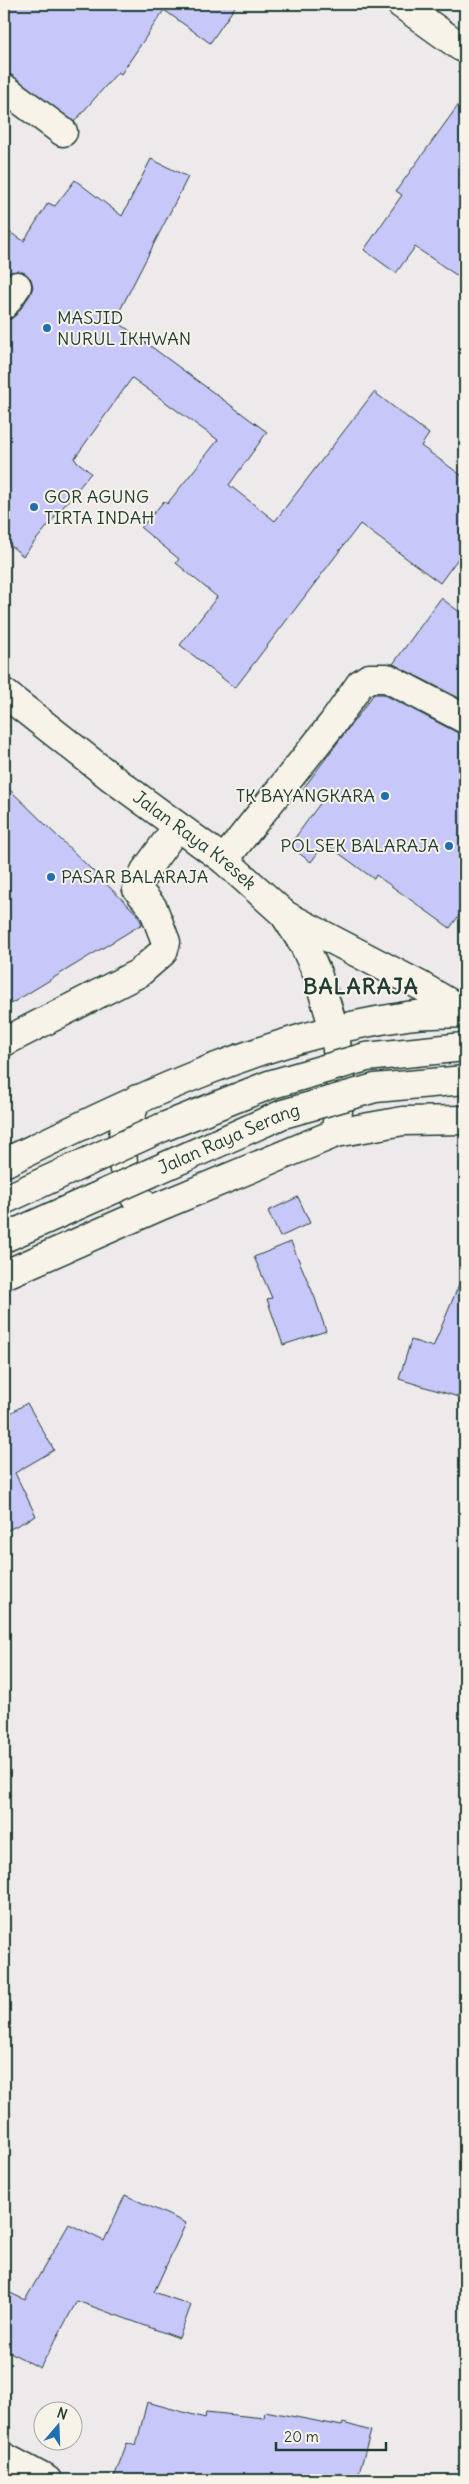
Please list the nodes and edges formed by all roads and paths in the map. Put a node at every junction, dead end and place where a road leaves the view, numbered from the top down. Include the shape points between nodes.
1 (401, 4) edge
2 (461, 47) dead end
3 (4, 88) edge
4 (63, 132) dead end
5 (4, 693) edge
6 (465, 719) edge
7 (177, 827) junction
8 (224, 860) junction
9 (284, 914) junction
10 (465, 1013) edge
11 (334, 1029) junction
12 (4, 1042) edge
13 (464, 1048) dead end
14 (465, 1080) edge
15 (137, 1099) junction
16 (465, 1120) edge
17 (336, 1133) junction
18 (4, 1163) edge
19 (4, 1200) edge
20 (158, 1207) junction
21 (4, 1238) edge
22 (4, 1275) edge
23 (4, 2457) edge
24 (48, 2480) edge

1 - 2 main road
3 - 4 main road
5 - 7 main road, Jalan Raya Kresek
6 - 8 main road via 387,678 369,678 360,684
7 - 8 main road, Jalan Raya Kresek
7 - 12 main road via 145,871 137,889 153,908 166,942 163,952 139,973
8 - 9 main road, Jalan Raya Kresek
9 - 10 main road via 413,981
9 - 11 main road, Jalan Raya Kresek via 317,973
10 - 11 main road via 403,1016
11 - 15 main road via 251,1053
11 - 17 main road, Jalan Raya Kresek via 341,1077
13 - 19 main road, Jalan Raya Serang, bridge via 366,1056 269,1085 161,1128
14 - 21 main road, Jalan Raya Serang, bridge via 375,1088 283,1114
15 - 18 main road
15 - 20 main road via 123,1137 123,1166 131,1192 137,1200
16 - 17 main road via 403,1121
17 - 20 main road
20 - 22 main road
23 - 24 main road

